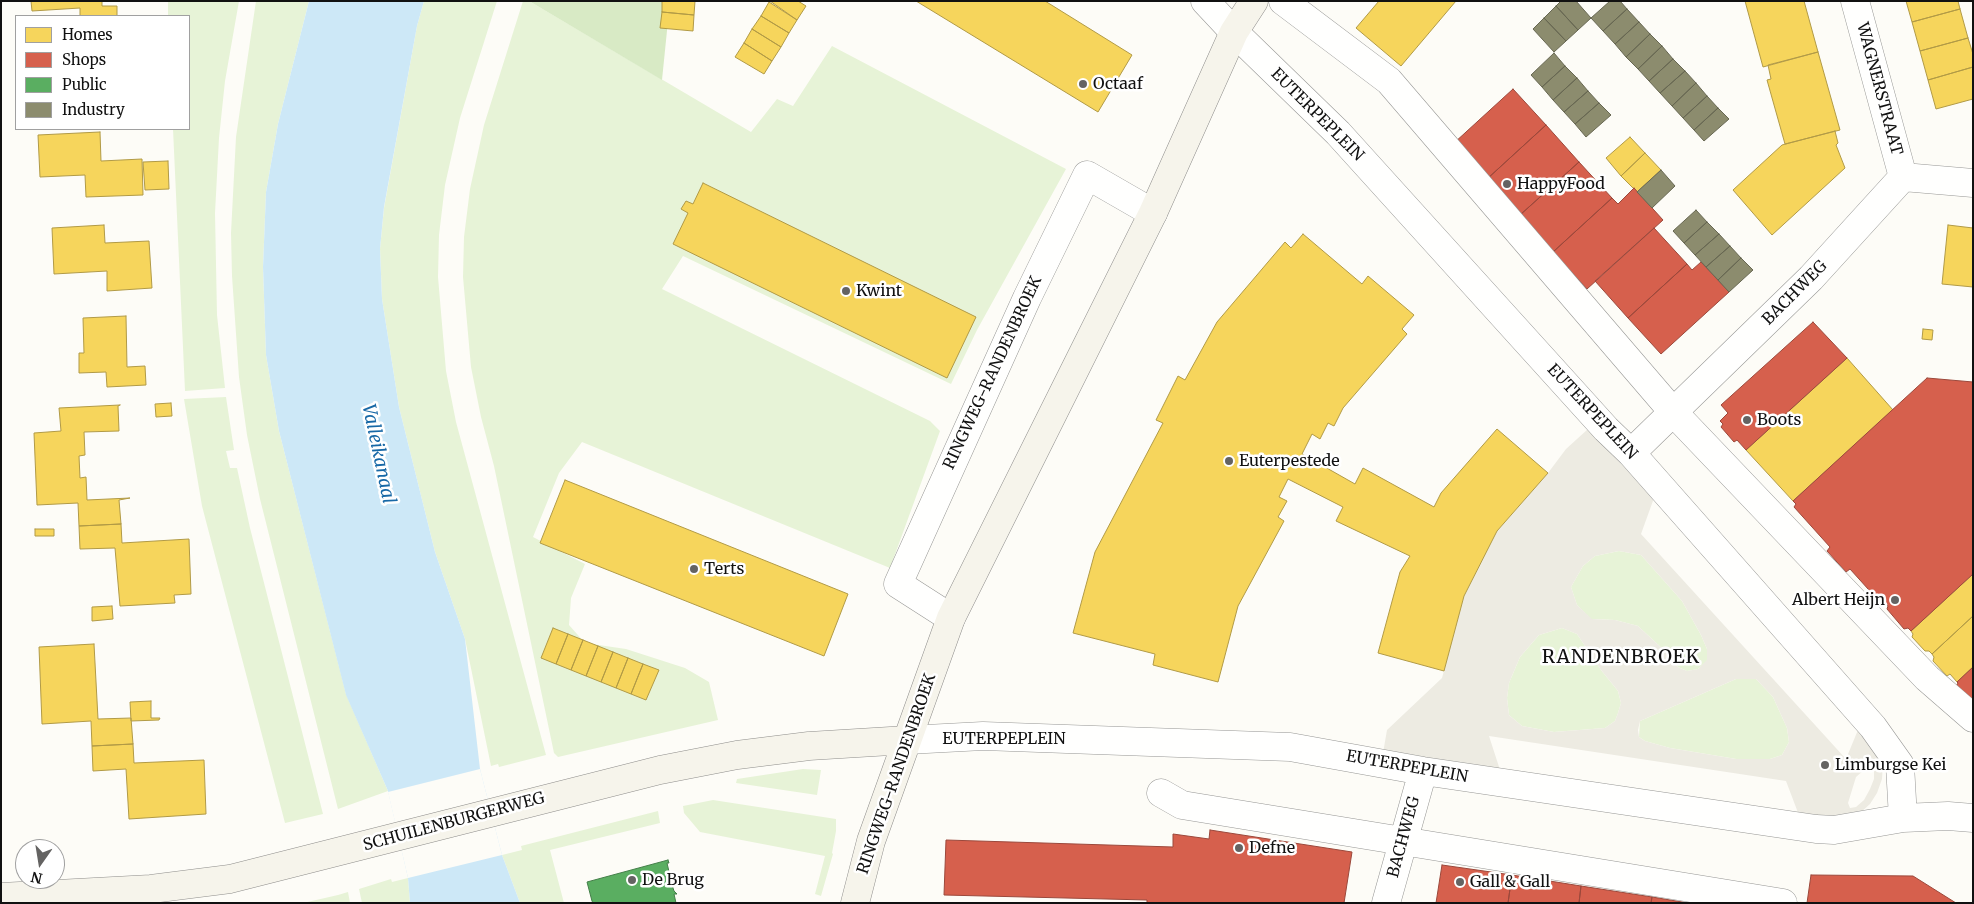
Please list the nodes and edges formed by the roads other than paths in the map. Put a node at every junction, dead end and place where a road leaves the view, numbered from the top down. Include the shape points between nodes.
1 (1205, 1) edge
2 (1254, 1) edge
3 (1283, 1) edge
4 (1855, 1) edge
5 (1234, 32) junction
6 (1903, 177) junction
7 (1973, 183) edge
8 (1153, 213) junction
9 (1674, 413) junction
10 (1631, 453) junction
11 (951, 618) junction
12 (1973, 718) edge
13 (907, 740) junction
14 (1423, 771) junction
15 (1161, 792) dead end
16 (1903, 818) junction
17 (1973, 818) edge
18 (1403, 840) junction
19 (1, 896) edge
20 (855, 903) edge
21 (1386, 903) edge
22 (1783, 903) edge

1 - 5 street, EUTERPEPLEIN
2 - 5 main road, RINGWEG-RANDENBROEK
3 - 9 street via 1389,81
4 - 6 street, WAGNERSTRAAT
5 - 8 main road, RINGWEG-RANDENBROEK
5 - 10 street, EUTERPEPLEIN via 1338,133
6 - 7 street
6 - 9 street, BACHWEG via 1811,278
8 - 11 main road, RINGWEG-RANDENBROEK
8 - 11 street, RINGWEG-RANDENBROEK via 1087,176 1023,306 898,584
9 - 10 street, BACHWEG
9 - 12 street via 1927,678
10 - 16 street, EUTERPEPLEIN via 1874,727 1900,765
11 - 13 main road, RINGWEG-RANDENBROEK
13 - 14 street, EUTERPEPLEIN via 983,736 1290,747
13 - 19 main road, SCHUILENBURGERWEG via 809,746 737,755 651,772 230,879 151,889
13 - 20 main road, RINGWEG-RANDENBROEK via 871,841
14 - 16 street, EUTERPEPLEIN via 1816,829 1834,830
14 - 18 street, BACHWEG
15 - 18 street via 1182,805
16 - 17 street, EUTERPEPLEIN
18 - 21 street, BACHWEG
18 - 22 street

